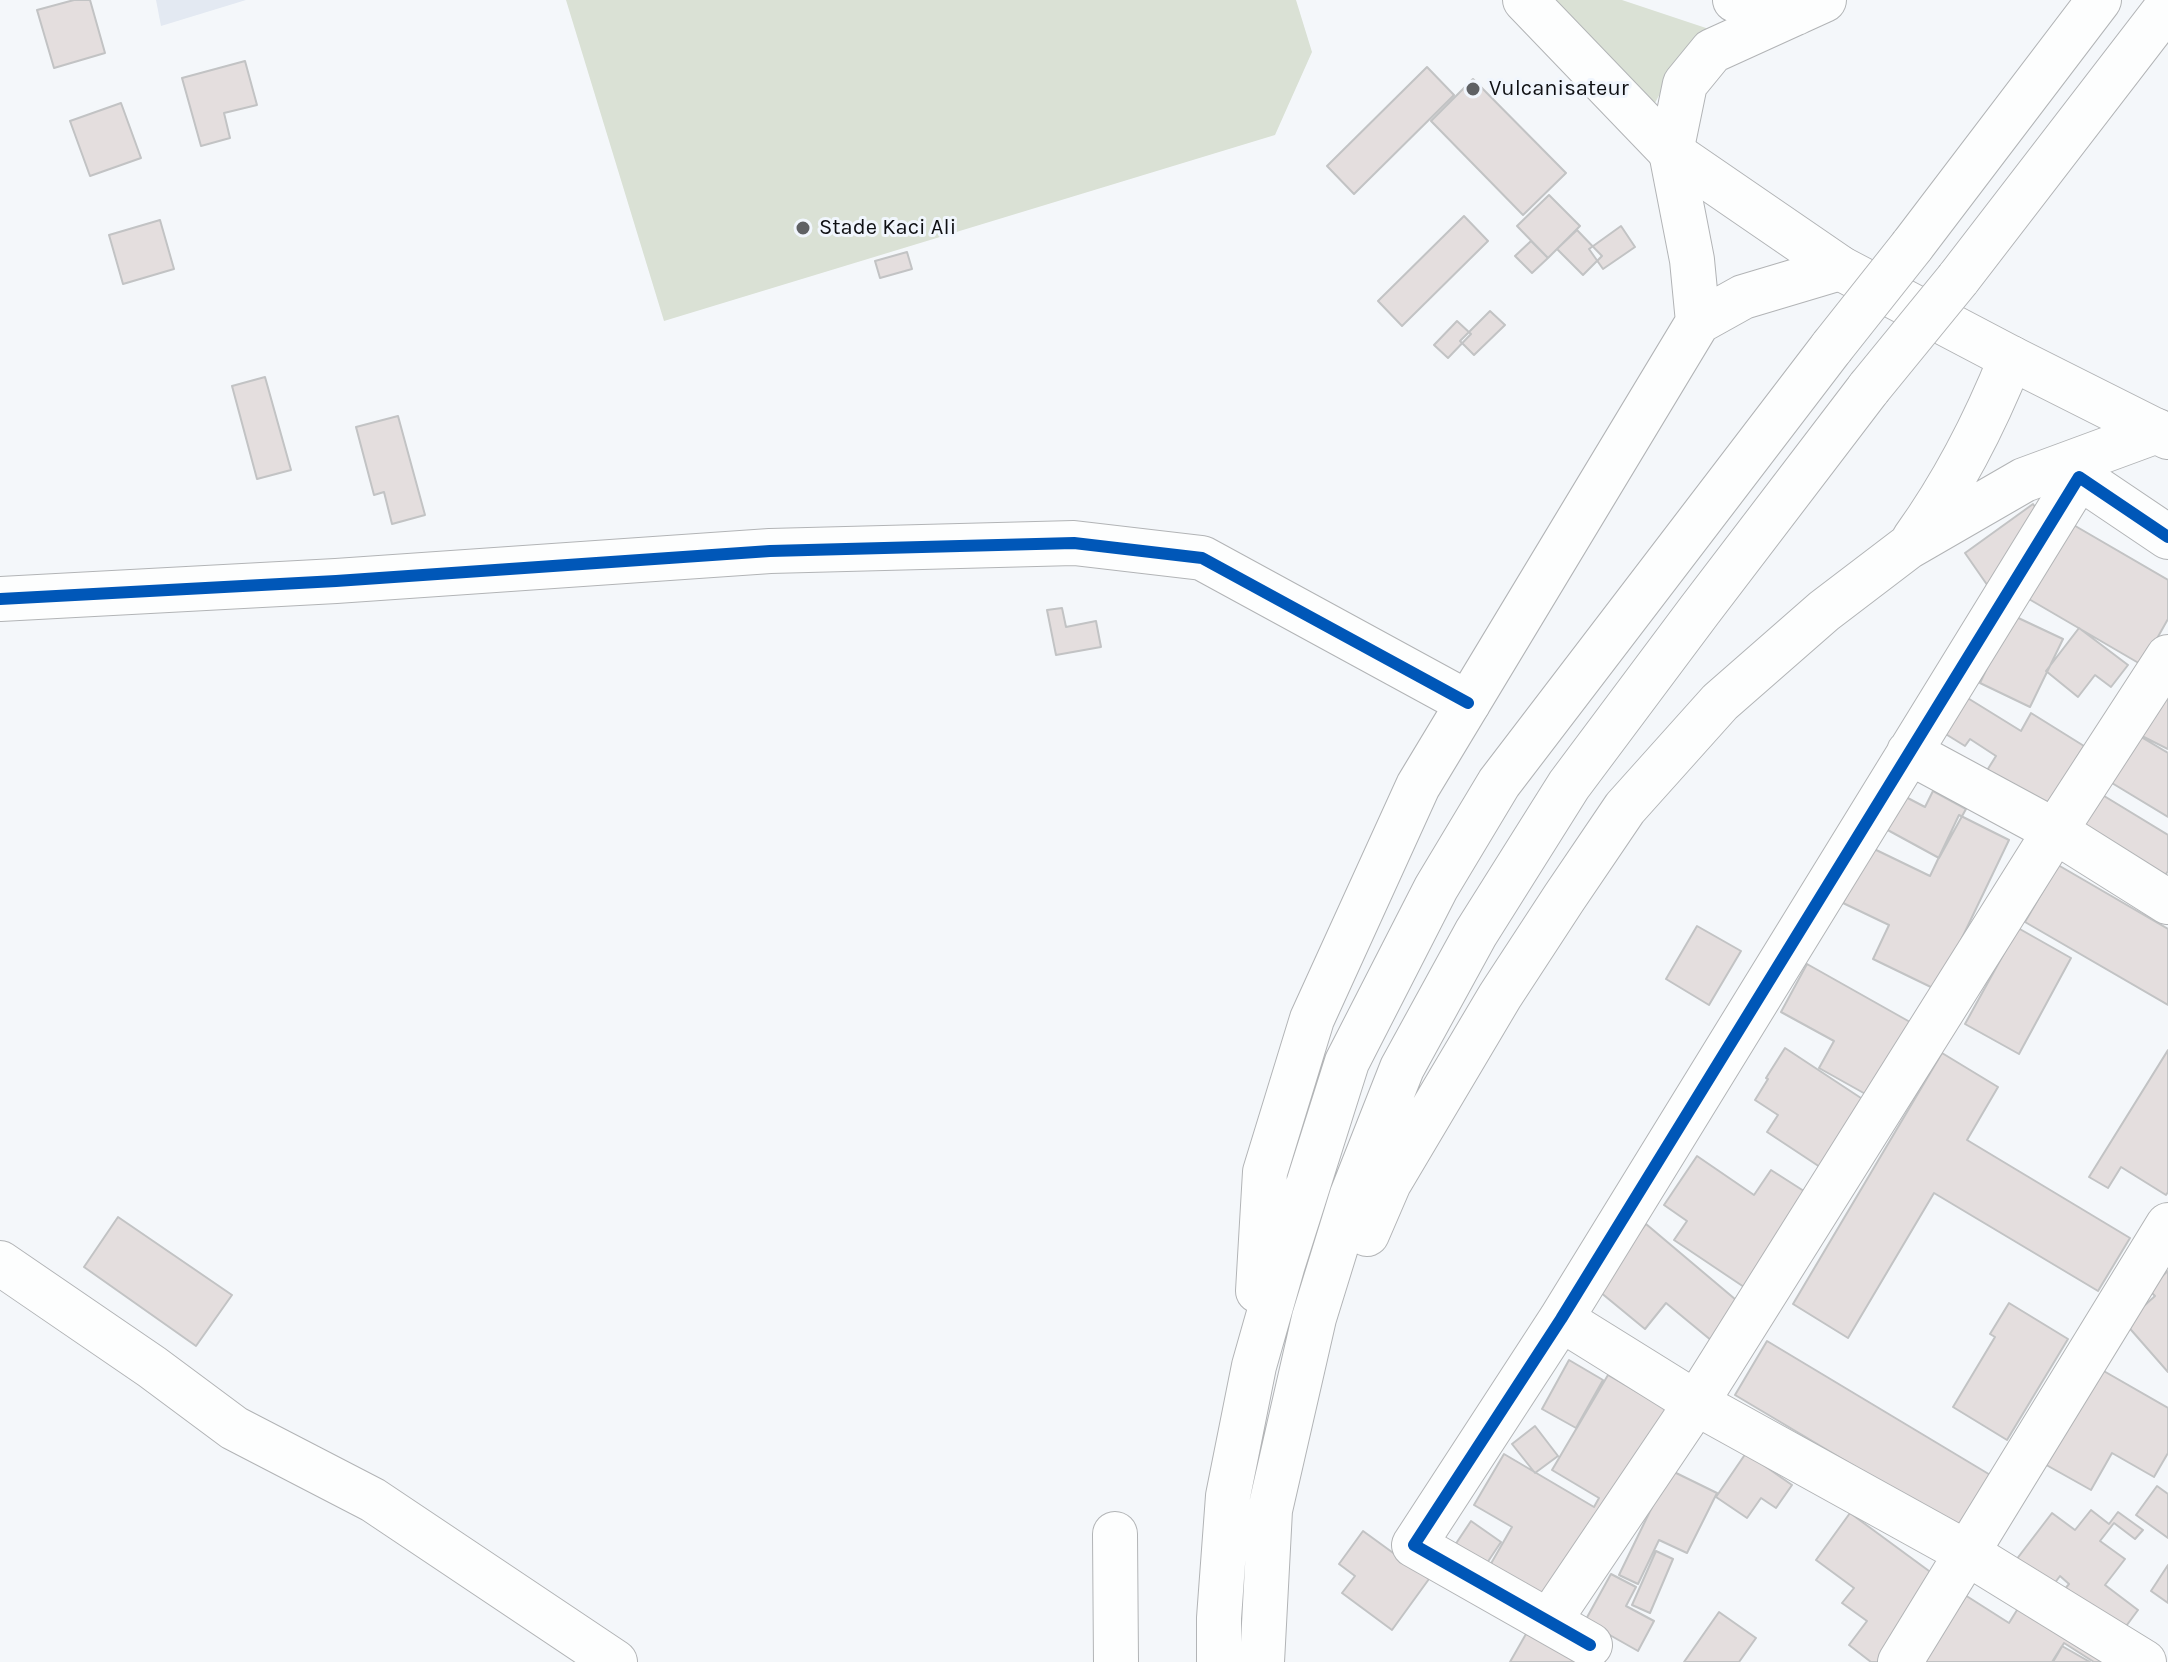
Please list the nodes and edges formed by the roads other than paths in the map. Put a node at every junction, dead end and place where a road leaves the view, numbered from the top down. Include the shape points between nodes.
1 (1525, 0) edge
2 (1735, 0) edge
3 (2099, 0) edge
4 (2168, 6) edge
5 (1810, 7) edge
6 (1671, 152) junction
7 (1840, 268) junction
8 (1698, 322) junction
9 (2011, 358) junction
10 (2162, 434) edge
11 (2168, 537) edge
12 (1908, 547) junction
13 (0, 599) edge
14 (2168, 657) edge
15 (1468, 703) junction
16 (1909, 752) junction
17 (2055, 831) junction
18 (2168, 902) edge
19 (2168, 1225) edge
20 (0, 1263) edge
21 (1561, 1319) junction
22 (1254, 1366) junction
23 (1696, 1403) junction
24 (1291, 1417) junction
25 (1115, 1534) dead end
26 (1967, 1553) junction
27 (1549, 1621) junction
28 (1590, 1645) dead end
29 (615, 1662) edge
30 (1116, 1662) edge
31 (1219, 1662) edge
32 (1262, 1662) edge
33 (1900, 1662) edge
34 (2144, 1662) edge

1 - 6 main road
2 - 5 main road
3 - 22 main road, bridge via 1499,783 1436,888 1347,1062
4 - 24 main road, bridge via 1869,388 1569,785 1476,933 1402,1068 1352,1195 1314,1318
5 - 6 main road via 1712,51 1685,84
6 - 7 main road
6 - 8 main road
7 - 8 main road via 1743,297
7 - 9 main road
8 - 15 main road
9 - 10 main road
9 - 12 main road via 1967,457
10 - 12 main road via 2024,480
11 - 16 main road via 2079,477
12 - 24 main road via 1824,611 1720,702 1625,808 1500,996 1389,1183
13 - 15 main road via 770,551 1074,543 1202,558
14 - 17 main road
15 - 22 main road via 1418,786 1312,1019 1265,1172
16 - 17 main road
16 - 21 main road
17 - 18 main road
17 - 23 main road
19 - 26 main road
20 - 29 main road via 234,1428 373,1500
21 - 23 main road
21 - 27 main road via 1414,1545
22 - 31 main road via 1228,1496
23 - 26 main road
23 - 27 main road
24 - 32 main road via 1270,1510
25 - 30 main road
26 - 33 main road
26 - 34 main road
27 - 28 main road

